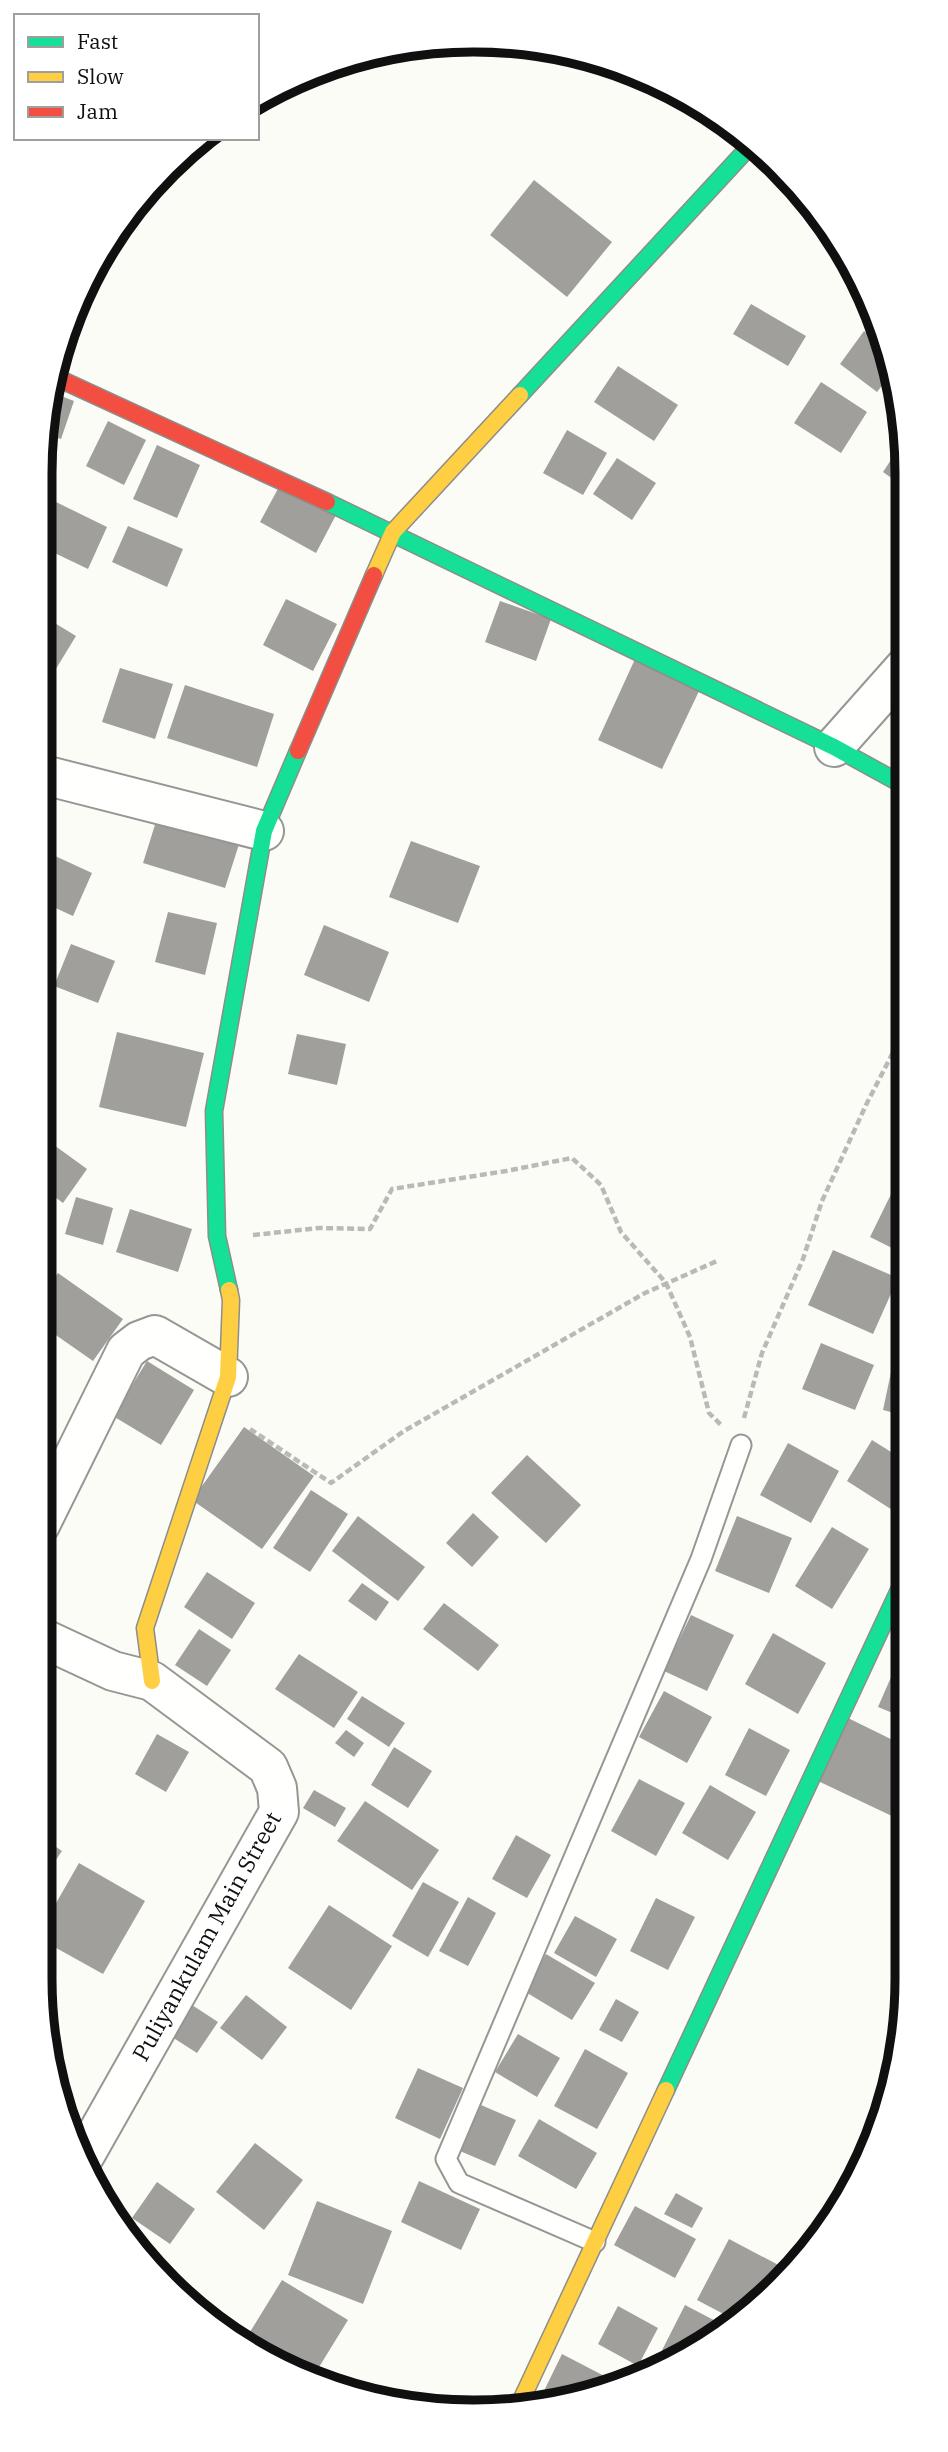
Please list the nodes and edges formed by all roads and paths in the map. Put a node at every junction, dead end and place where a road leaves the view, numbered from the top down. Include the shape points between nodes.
1 (745, 151) edge
2 (63, 381) edge
3 (393, 532) junction
4 (895, 678) edge
5 (834, 747) junction
6 (52, 777) edge
7 (895, 781) edge
8 (264, 831) junction
9 (895, 1048) edge
10 (217, 1236) junction
11 (717, 1261) dead end
12 (666, 1283) junction
13 (223, 1392) junction
14 (741, 1445) junction
15 (52, 1501) edge
16 (895, 1599) edge
17 (52, 1643) edge
18 (152, 1681) junction
19 (89, 2148) edge
20 (595, 2242) junction
21 (523, 2397) edge

1 - 3 street
2 - 3 street
3 - 5 street
3 - 8 street
4 - 5 street
5 - 7 street
6 - 8 street
8 - 10 street via 214,1111
9 - 14 path via 822,1201 803,1259 762,1353 744,1416
10 - 12 path via 370,1229 392,1189 572,1158 601,1185 621,1232
10 - 13 street via 231,1300
11 - 12 path
12 - 13 path via 404,1431 331,1483
12 - 14 path via 690,1337 709,1413
13 - 15 street via 155,1335 139,1340 127,1351
13 - 18 street via 145,1628
14 - 20 lane via 701,1559 446,2159 459,2183
16 - 20 street
17 - 18 street via 113,1671
18 - 19 street, Puliyankulam Main Street via 268,1767 277,1787 279,1812
20 - 21 street

